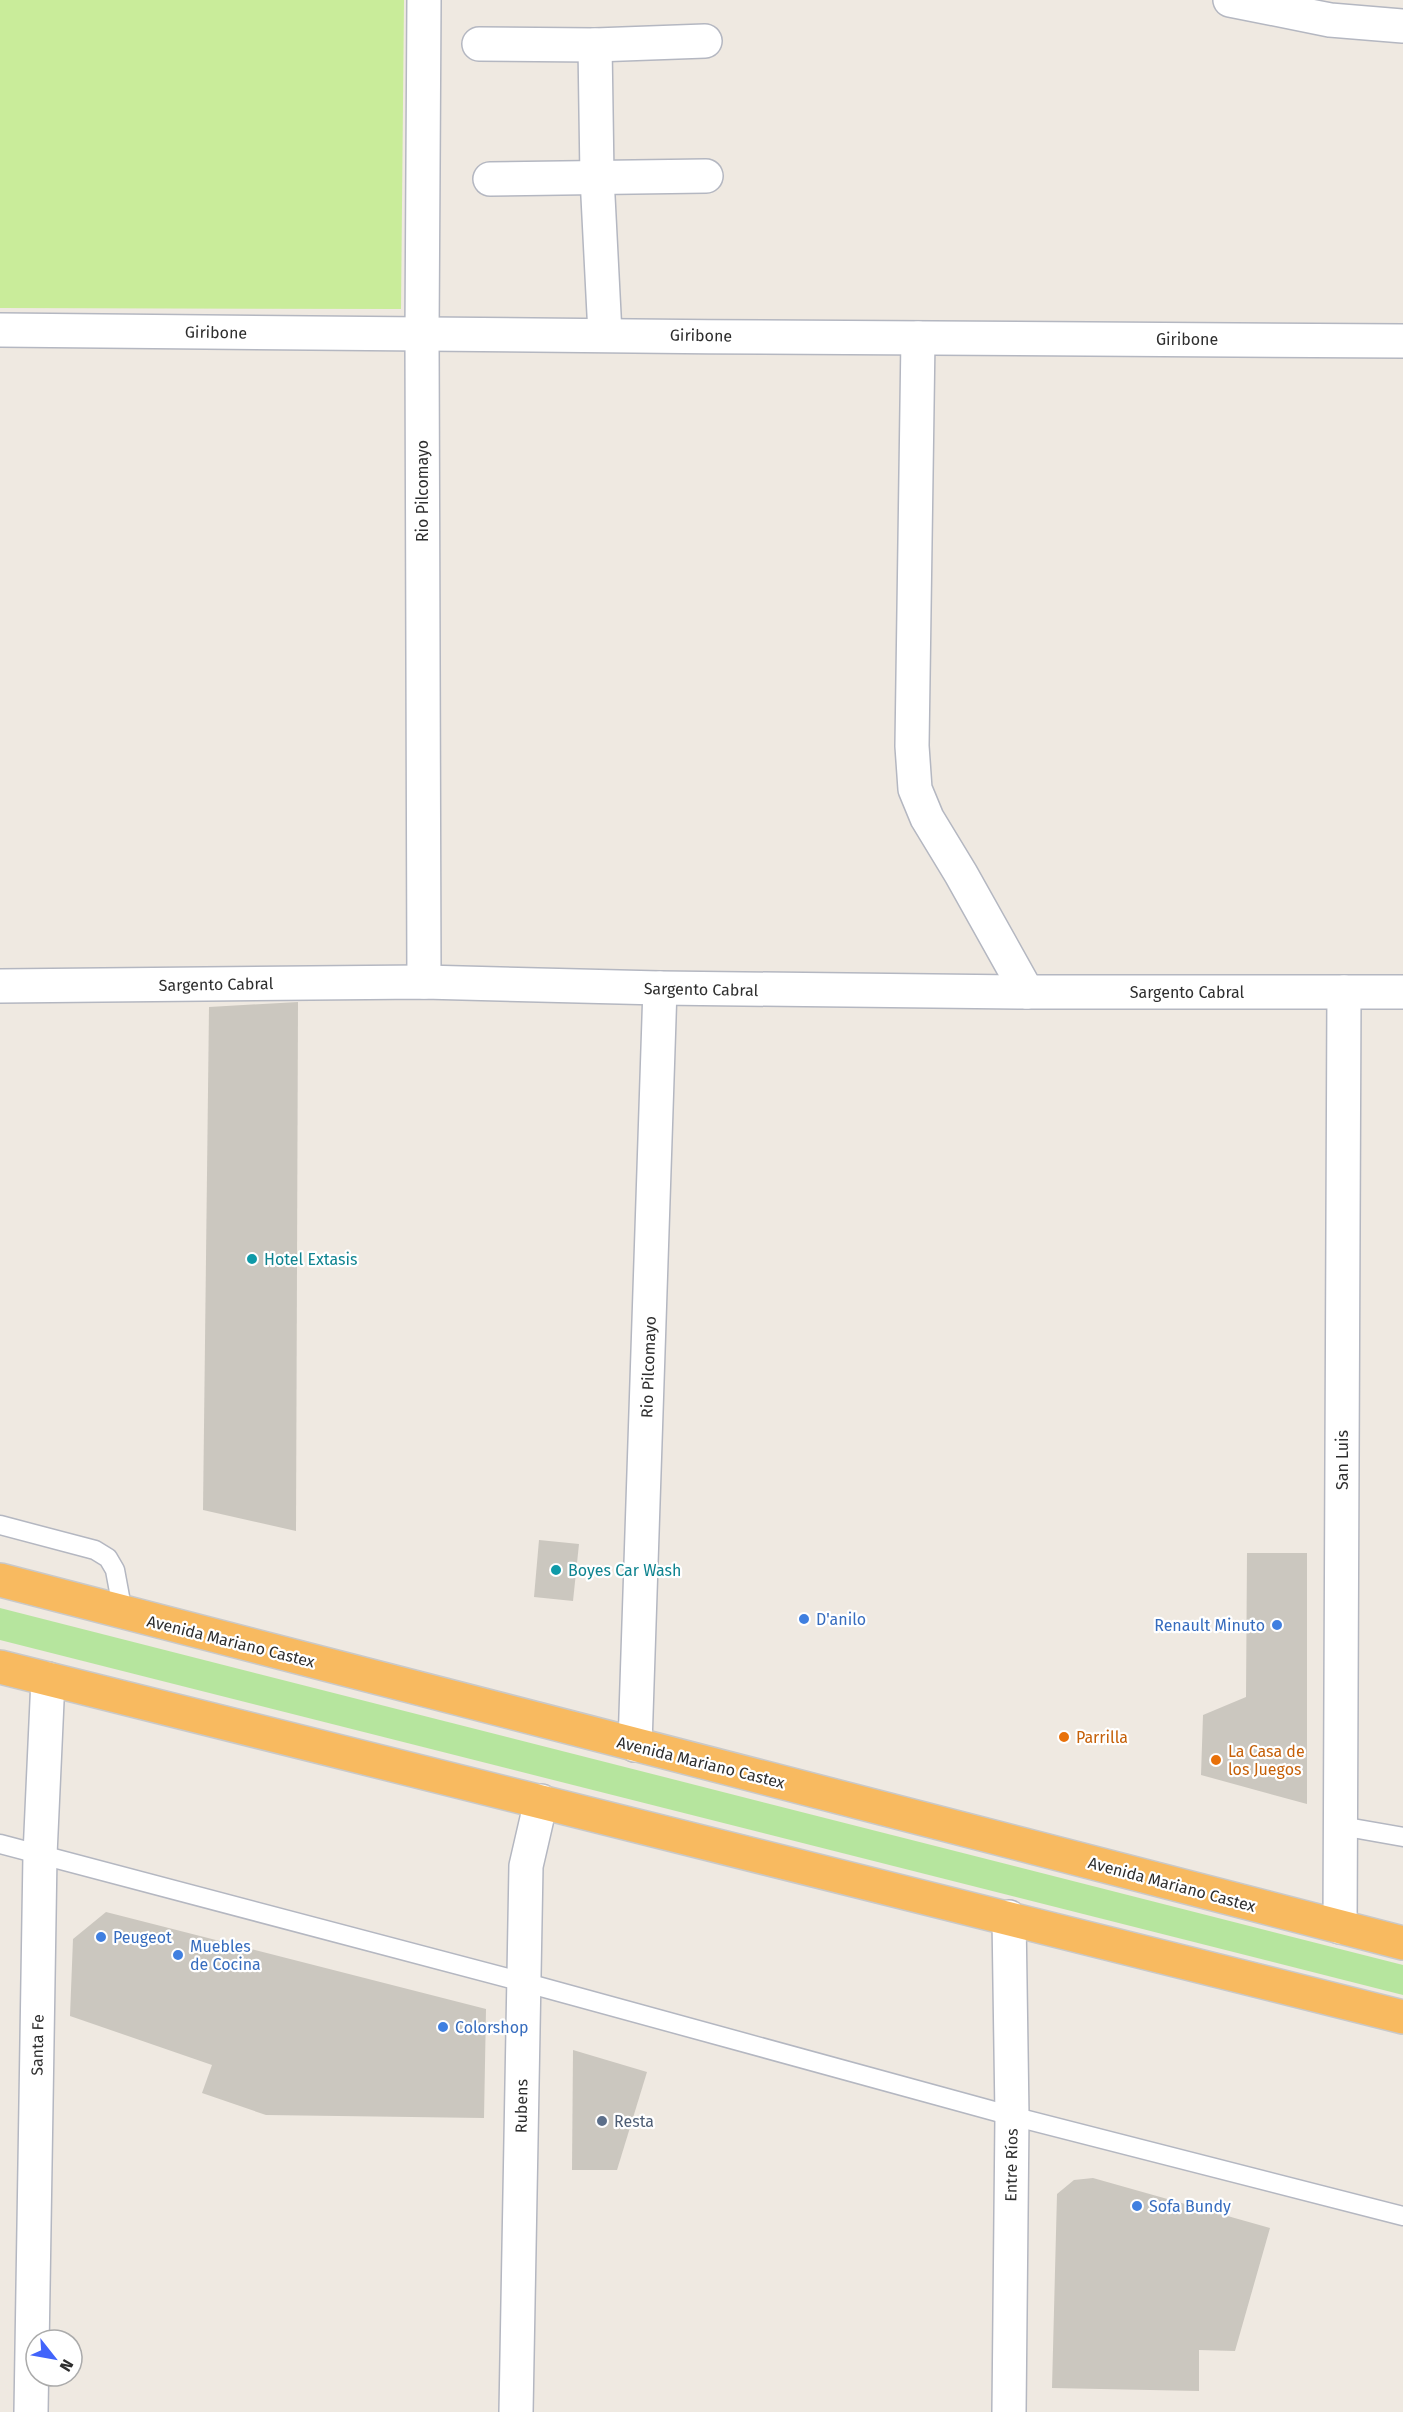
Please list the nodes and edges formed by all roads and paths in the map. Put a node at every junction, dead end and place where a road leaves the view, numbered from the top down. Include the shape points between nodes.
1 (424, 0) edge
2 (1230, 0) edge
3 (1403, 26) edge
4 (705, 41) dead end
5 (479, 44) dead end
6 (595, 45) junction
7 (706, 176) dead end
8 (597, 177) junction
9 (490, 179) dead end
10 (0, 330) edge
11 (605, 334) junction
12 (422, 335) junction
13 (918, 338) junction
14 (1403, 340) edge
15 (424, 982) junction
16 (0, 986) edge
17 (660, 988) junction
18 (1027, 992) junction
19 (1344, 992) junction
20 (1403, 992) edge
21 (0, 1525) edge
22 (0, 1580) edge
23 (123, 1613) junction
24 (0, 1667) edge
25 (48, 1679) junction
26 (635, 1745) junction
27 (541, 1801) junction
28 (1341, 1826) junction
29 (1403, 1838) edge
30 (0, 1844) edge
31 (40, 1855) junction
32 (1009, 1917) junction
33 (1340, 1927) junction
34 (1403, 1943) edge
35 (524, 1982) junction
36 (1403, 2017) edge
37 (1012, 2116) junction
38 (1403, 2216) edge
39 (31, 2412) edge
40 (516, 2412) edge
41 (1009, 2412) edge

1 - 12 street, Rio Pilcomayo
2 - 3 street via 1330,20
4 - 6 street
5 - 6 street
6 - 8 street
7 - 8 street
8 - 9 street
8 - 11 street
10 - 12 street, Giribone
11 - 12 street, Giribone
11 - 13 street, Giribone
12 - 15 street, Rio Pilcomayo
13 - 14 street, Giribone
13 - 18 street via 912,746 915,789 927,818
15 - 16 street, Sargento Cabral
15 - 17 street, Sargento Cabral
17 - 18 street, Sargento Cabral
17 - 26 street, Rio Pilcomayo
18 - 19 street, Sargento Cabral
19 - 20 street, Sargento Cabral
19 - 28 street, San Luis
21 - 23 lane via 95,1550 108,1558 115,1570
22 - 23 highway, Avenida Mariano Castex
23 - 26 highway, Avenida Mariano Castex
24 - 25 highway
25 - 27 highway
25 - 31 street, Santa Fe
26 - 33 highway, Avenida Mariano Castex
27 - 32 highway
27 - 35 street, Rubens via 526,1866
28 - 29 lane
28 - 33 street, San Luis
30 - 31 lane
31 - 35 lane
31 - 39 street, Santa Fe
32 - 36 highway
32 - 37 street, Entre Ríos
33 - 34 highway, Avenida Mariano Castex
35 - 37 lane
35 - 40 street, Rubens
37 - 38 lane
37 - 41 street, Entre Ríos

